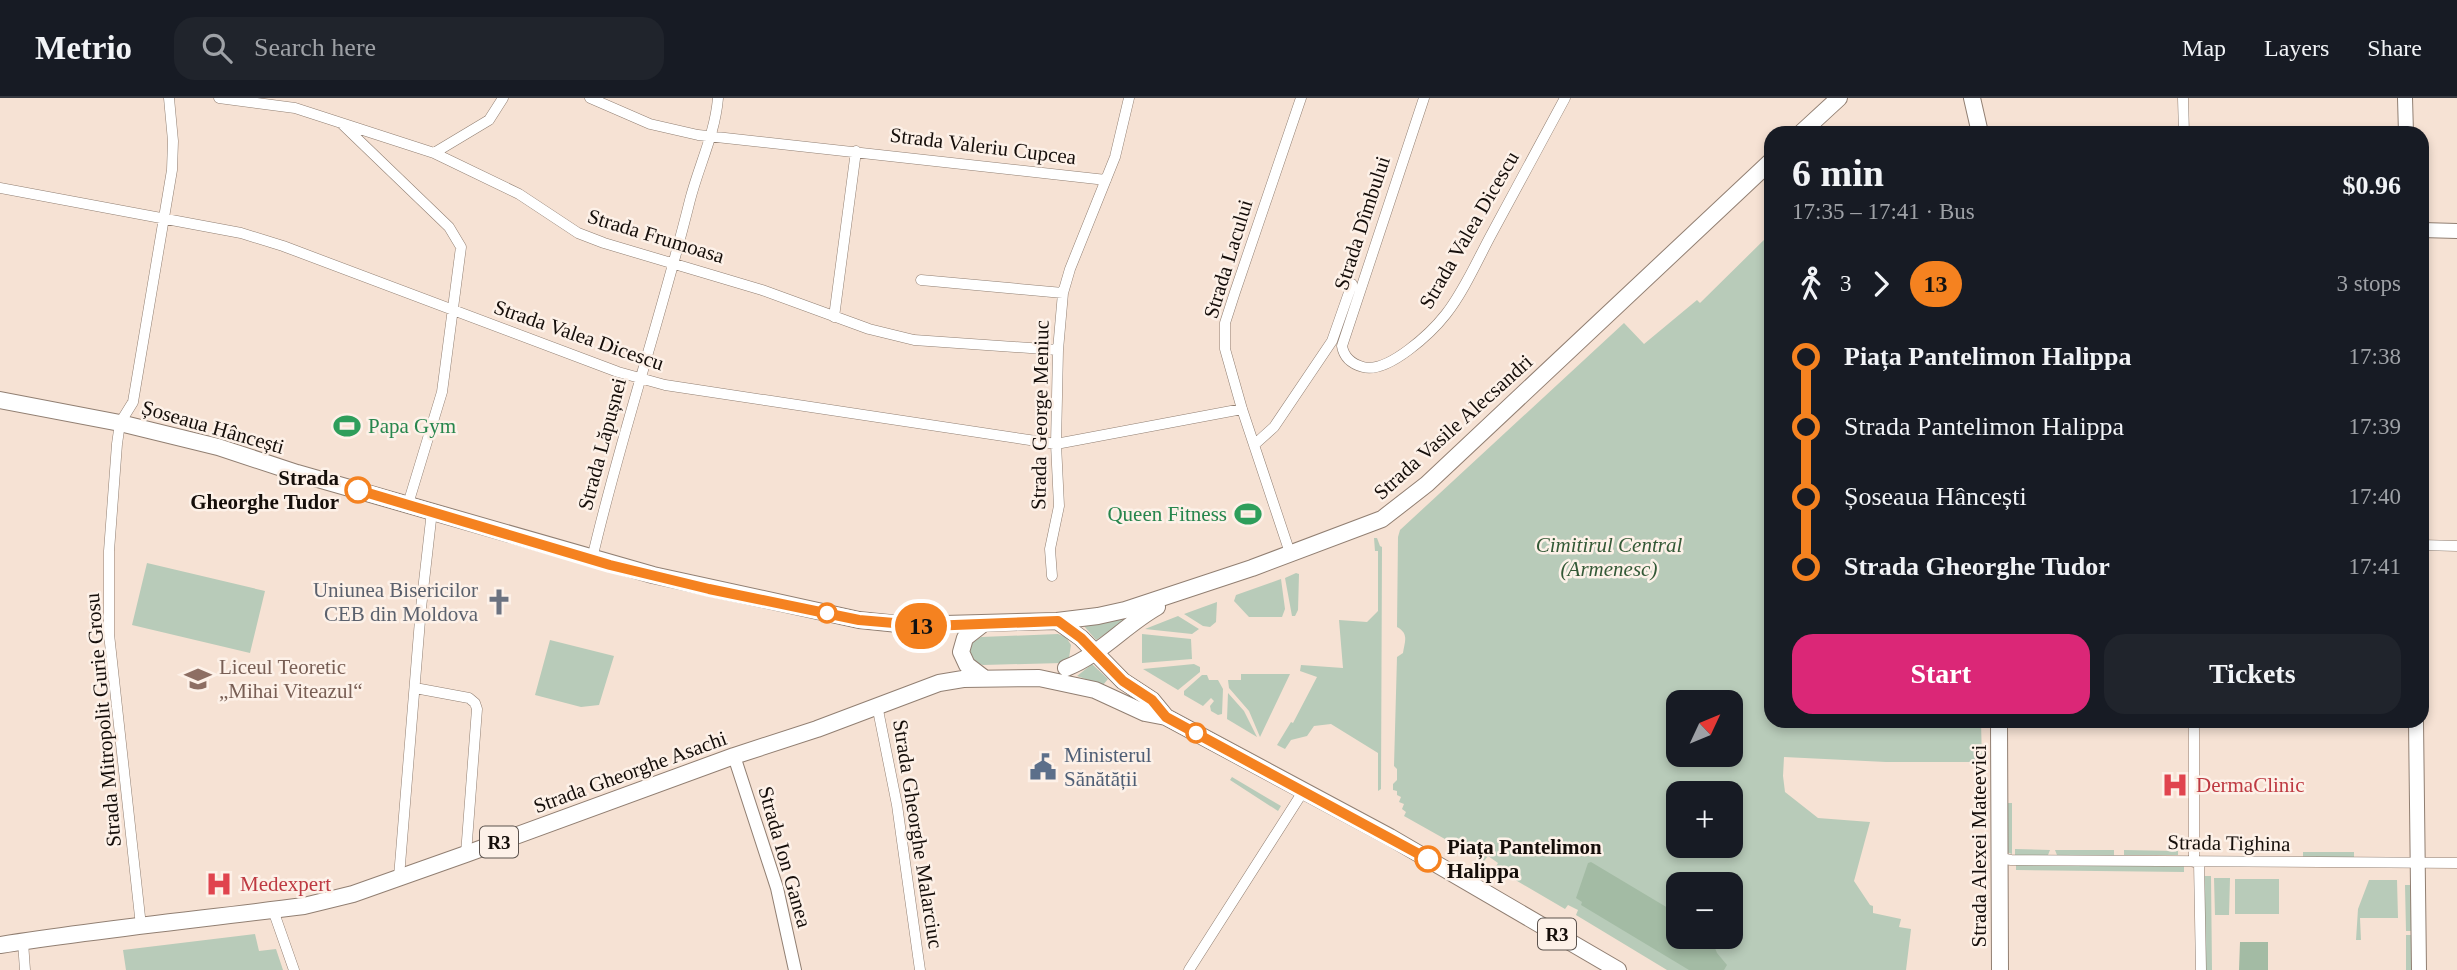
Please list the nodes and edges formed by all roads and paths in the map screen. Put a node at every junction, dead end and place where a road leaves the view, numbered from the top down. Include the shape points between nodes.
1 (169, 98) edge
2 (219, 98) edge
3 (503, 98) edge
4 (590, 98) edge
5 (718, 98) edge
6 (1129, 98) edge
7 (1301, 98) edge
8 (1424, 98) edge
9 (1565, 98) edge
10 (1839, 98) edge
11 (1972, 98) edge
12 (2183, 98) edge
13 (2405, 98) edge
14 (246, 99) edge
15 (339, 121) junction
16 (1809, 126) edge
17 (1978, 126) edge
18 (2184, 126) edge
19 (2406, 126) edge
20 (711, 137) junction
21 (856, 151) junction
22 (434, 153) junction
23 (1764, 168) edge
24 (1106, 180) junction
25 (0, 188) edge
26 (165, 219) junction
27 (2429, 230) edge
28 (2457, 231) edge
29 (675, 264) junction
30 (921, 280) dead end
31 (1352, 284) dead end
32 (1063, 293) junction
33 (454, 311) junction
34 (834, 317) junction
35 (1058, 350) junction
36 (1347, 359) joint
37 (639, 380) junction
38 (0, 400) edge
39 (1242, 409) junction
40 (120, 423) junction
41 (1056, 444) junction
42 (1254, 445) junction
43 (408, 504) junction
44 (432, 510) junction
45 (2429, 545) edge
46 (2457, 546) edge
47 (1290, 553) junction
48 (592, 559) junction
49 (1052, 576) dead end
50 (1181, 593) junction
51 (1058, 621) junction
52 (985, 623) junction
53 (1072, 630) junction
54 (1095, 652) junction
55 (1066, 667) junction
56 (984, 678) junction
57 (1039, 678) junction
58 (415, 688) junction
59 (877, 705) junction
60 (1166, 717) junction
61 (1999, 728) edge
62 (2194, 728) edge
63 (2416, 728) edge
64 (734, 756) junction
65 (1304, 790) junction
66 (466, 854) junction
67 (2000, 858) junction
68 (2197, 862) junction
69 (2457, 863) edge
70 (2418, 864) junction
71 (399, 877) junction
72 (273, 910) junction
73 (141, 926) junction
74 (23, 942) junction
75 (0, 945) edge
76 (25, 970) edge
77 (294, 970) edge
78 (795, 970) edge
79 (920, 970) edge
80 (1189, 970) edge
81 (1618, 970) edge
82 (2000, 970) edge
83 (2201, 970) edge
84 (2419, 970) edge

1 - 26 street, Strada Mitropolit Gurie Grosu via 174,151
2 - 14 street, Strada Frumoasa
3 - 22 street via 489,120
4 - 20 street, Strada Valeriu Cupcea via 650,124
5 - 20 street, Strada Lăpușnei
6 - 24 street, Strada George Meniuc
7 - 39 street, Strada Lacului via 1226,323 1225,349
8 - 36 street, Strada Dîmbului via 1344,338
9 - 36 street, Strada Valea Dicescu via 1446,314 1395,359 1368,368
10 - 16 main road
11 - 17 main road
12 - 18 street
13 - 19 main road
14 - 15 street, Strada Frumoasa
15 - 22 street, Strada Frumoasa
15 - 33 street via 455,233 462,251
20 - 21 street, Strada Valeriu Cupcea
20 - 29 street, Strada Lăpușnei
21 - 24 street, Strada Valeriu Cupcea
21 - 34 street
22 - 29 street, Strada Frumoasa via 519,194 578,233
23 - 47 main road, Strada Vasile Alecsandri via 1410,499 1382,519
24 - 32 street, Strada George Meniuc
25 - 26 street, Strada Valea Dicescu
26 - 33 street, Strada Valea Dicescu via 283,246
26 - 40 street, Strada Mitropolit Gurie Grosu via 133,402
27 - 28 main road
29 - 34 street, Strada Frumoasa
29 - 37 street, Strada Lăpușnei
30 - 32 street
31 - 42 street via 1332,341 1275,427
32 - 35 street, Strada George Meniuc
33 - 37 street, Strada Valea Dicescu
33 - 43 street via 436,416
34 - 35 street, Strada Frumoasa via 914,340
35 - 41 street, Strada George Meniuc
37 - 41 street, Strada Valea Dicescu
37 - 48 street, Strada Lăpușnei
38 - 40 main road, Șoseaua Hâncești
39 - 41 street, Strada Valea Dicescu
39 - 42 street, Strada Lacului
40 - 43 main road, Șoseaua Hâncești
40 - 73 street, Strada Mitropolit Gurie Grosu via 109,551 110,635
41 - 49 street, Strada George Meniuc via 1059,506 1050,549
42 - 47 street, Strada Lacului
43 - 44 main road, Șoseaua Hâncești
44 - 48 main road, Șoseaua Hâncești
44 - 58 street
45 - 46 street
47 - 50 main road, Strada Vasile Alecsandri
48 - 52 main road, Șoseaua Hâncești via 709,589 872,622
50 - 51 main road, Strada Vasile Alecsandri via 1115,613
50 - 54 main road
51 - 52 main road
51 - 53 main road, R3
52 - 56 main road via 970,632 961,652 967,665
53 - 54 main road, R3
53 - 55 main road via 1079,650
54 - 55 main road
54 - 60 main road, R3
55 - 57 main road, R3
56 - 57 main road, R3
56 - 59 main road, Strada Gheorghe Asachi / R3 via 939,683
57 - 60 main road, R3 via 1096,690 1145,713
58 - 66 street via 469,698 477,709
58 - 71 street
59 - 64 main road, Strada Gheorghe Asachi / R3
59 - 79 street, Strada Gheorghe Malarciuc via 897,805
60 - 65 main road, R3
61 - 67 main road, Strada Alexei Mateevici
62 - 68 street
63 - 70 main road
64 - 66 main road, Strada Gheorghe Asachi / R3
64 - 78 street, Strada Ion Ganea via 777,888
65 - 80 street
65 - 81 main road, R3
66 - 71 main road, Strada Gheorghe Asachi / R3
67 - 68 street, Strada Tighina
67 - 82 main road, Strada Alexei Mateevici
68 - 70 street, Strada Tighina
68 - 83 street
69 - 70 street, Strada Tighina
70 - 84 main road
71 - 72 main road, Strada Gheorghe Asachi / R3 via 328,901
72 - 73 main road, Strada Gheorghe Asachi / R3
72 - 77 street
73 - 74 main road, Strada Gheorghe Asachi / R3
74 - 75 main road, Strada Gheorghe Asachi / R3
74 - 76 street

